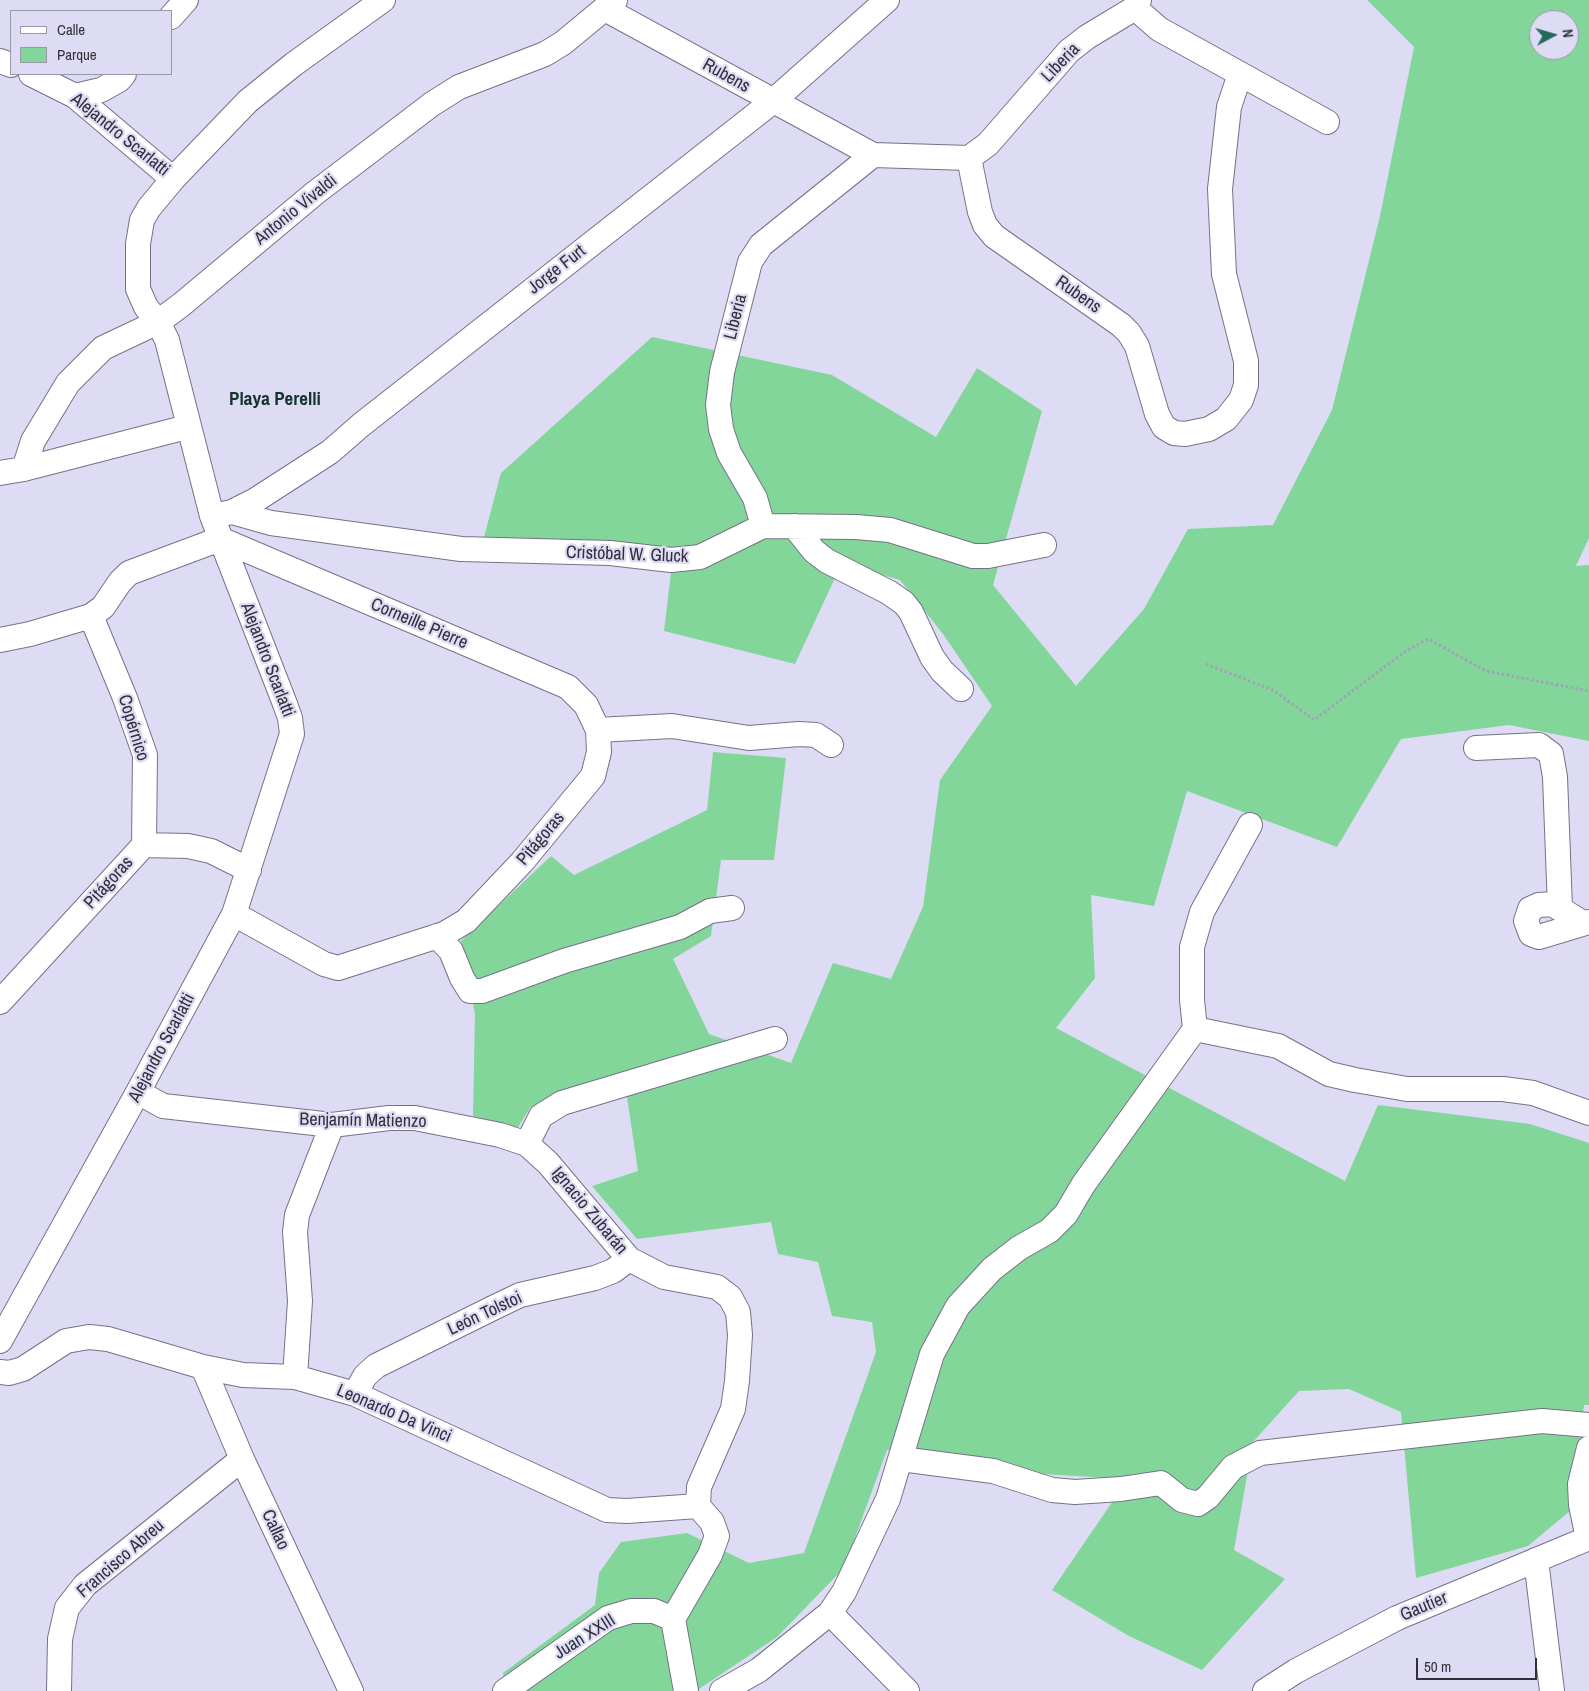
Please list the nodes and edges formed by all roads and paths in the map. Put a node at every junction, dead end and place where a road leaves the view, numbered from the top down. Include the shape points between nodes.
1 (186, 0) edge
2 (383, 0) edge
3 (887, 0) edge
4 (610, 4) edge
5 (1137, 4) edge
6 (172, 16) edge
7 (1240, 74) junction
8 (33, 75) edge
9 (123, 75) edge
10 (75, 96) junction
11 (772, 102) junction
12 (1327, 122) dead end
13 (873, 155) junction
14 (970, 158) junction
15 (174, 179) junction
16 (158, 322) junction
17 (187, 427) junction
18 (24, 469) junction
19 (0, 473) edge
20 (222, 514) junction
21 (763, 526) junction
22 (794, 526) junction
23 (220, 540) junction
24 (1044, 545) dead end
25 (91, 616) junction
26 (0, 640) edge
27 (1206, 664) dead end
28 (961, 689) dead end
29 (1589, 691) edge
30 (598, 730) junction
31 (832, 745) dead end
32 (1476, 748) dead end
33 (1250, 825) dead end
34 (144, 845) junction
35 (249, 870) junction
36 (732, 908) dead end
37 (1560, 908) junction
38 (234, 914) junction
39 (1586, 922) edge
40 (437, 936) junction
41 (0, 1002) edge
42 (1195, 1029) junction
43 (775, 1039) dead end
44 (138, 1092) junction
45 (1589, 1113) edge
46 (332, 1125) junction
47 (500, 1135) joint
48 (527, 1144) junction
49 (629, 1259) junction
50 (1, 1336) edge
51 (203, 1367) junction
52 (0, 1372) edge
53 (295, 1377) junction
54 (355, 1394) junction
55 (1589, 1425) edge
56 (1589, 1448) edge
57 (242, 1459) junction
58 (901, 1459) junction
59 (698, 1506) junction
60 (1588, 1538) edge
61 (1536, 1560) junction
62 (830, 1613) junction
63 (673, 1619) junction
64 (59, 1691) edge
65 (351, 1691) edge
66 (504, 1691) edge
67 (686, 1691) edge
68 (722, 1691) edge
69 (907, 1691) edge
70 (1265, 1691) edge
71 (1552, 1691) edge

1 - 6 street
2 - 15 street via 248,101
3 - 11 street, Jorge Furt
4 - 11 street, Rubens
4 - 16 street, Antonio Vivaldi via 545,54 459,87 432,104 315,193
5 - 7 street via 1159,29
5 - 14 street, Liberia via 1069,51 988,144
7 - 12 street
7 - 14 street, Rubens via 1229,107 1220,189 1224,274 1246,361 1246,384 1241,400 1226,419 1209,429 1185,434 1164,427 1157,414 1137,346 1129,333 994,236 980,212
8 - 10 street, Alejandro Scarlatti
9 - 10 street via 101,90
10 - 15 street, Alejandro Scarlatti
11 - 13 street, Rubens
11 - 20 street, Jorge Furt via 330,452 277,487
13 - 14 street, Rubens
13 - 21 street, Liberia via 761,245 750,262 722,372 718,405 729,453 755,498
15 - 16 street, Alejandro Scarlatti via 142,220 138,244 138,289
16 - 17 street, Alejandro Scarlatti via 167,340
16 - 18 street, Antonio Vivaldi via 103,348 68,383 33,440
17 - 18 street
17 - 20 street, Alejandro Scarlatti
18 - 19 street
20 - 21 street, Cristóbal W. Gluck via 461,549 610,553 671,560 700,557
20 - 23 street, Alejandro Scarlatti
21 - 22 street, Cristóbal W. Gluck
22 - 24 street, Cristóbal W. Gluck via 890,530 973,556
22 - 28 street via 814,551 827,561 904,603 932,657
23 - 25 street via 129,573 103,607
23 - 30 street, Corneille Pierre via 568,687 586,705
23 - 35 street, Alejandro Scarlatti via 285,704 292,734
25 - 26 street
25 - 34 street, Copérnico via 145,756
27 - 29 path via 1273,690 1314,720 1403,653 1428,639 1486,671
30 - 31 street via 672,726 749,738 816,735
30 - 40 street, Pitágoras via 599,752 593,776 522,862 466,920
32 - 37 street via 1540,745 1551,754 1555,777
33 - 42 street via 1202,912 1192,947
34 - 35 street, Pitágoras via 188,846 211,851
34 - 41 street, Pitágoras
35 - 38 street, Alejandro Scarlatti
36 - 40 street via 710,911 680,927 564,961 482,991 470,991 450,951
37 - 39 street
37 - 39 street via 1545,904 1530,909 1526,921 1531,934 1539,937
38 - 40 street, Pitágoras via 324,964 338,968
38 - 44 street, Alejandro Scarlatti
42 - 45 street via 1278,1046 1329,1074 1355,1080 1407,1089 1503,1089 1533,1093
42 - 58 street via 1083,1184 1066,1214 1049,1231 992,1269 958,1306 932,1354
43 - 48 street via 557,1105 541,1116
44 - 46 street, Benjamín Matienzo via 163,1106
44 - 50 street, Alejandro Scarlatti
46 - 47 street, Benjamín Matienzo via 415,1118
46 - 53 street via 297,1215 295,1232 300,1301
47 - 48 street, Ignacio Zubarán
48 - 49 street, Ignacio Zubarán via 548,1163
49 - 54 street, León Tolstoi via 596,1278 520,1296 493,1308 376,1366 365,1376
49 - 59 street, Ignacio Zubarán via 664,1277 716,1287 730,1297 738,1312 740,1335 732,1408 699,1487
51 - 52 street, Leonardo Da Vinci via 108,1339 89,1337 66,1341 23,1369
51 - 53 street, Leonardo Da Vinci via 243,1375
51 - 57 street, Callao
53 - 54 street, Leonardo Da Vinci
54 - 59 street, Leonardo Da Vinci via 607,1510 626,1512
55 - 58 street via 1542,1421 1260,1453 1233,1467 1208,1498 1198,1504 1182,1500 1161,1483 1112,1490 1052,1490 993,1471
56 - 60 street via 1580,1484
57 - 64 street, Francisco Abreu via 85,1585 67,1608 60,1639
57 - 65 street, Callao
58 - 62 street via 877,1525
59 - 63 street via 712,1522 717,1536 710,1555
60 - 61 street, Gautier
61 - 70 street, Gautier via 1397,1618
61 - 71 street
62 - 68 street via 759,1670
62 - 69 street
63 - 66 street, Juan XXIII via 654,1611 631,1611 608,1618
63 - 67 street

